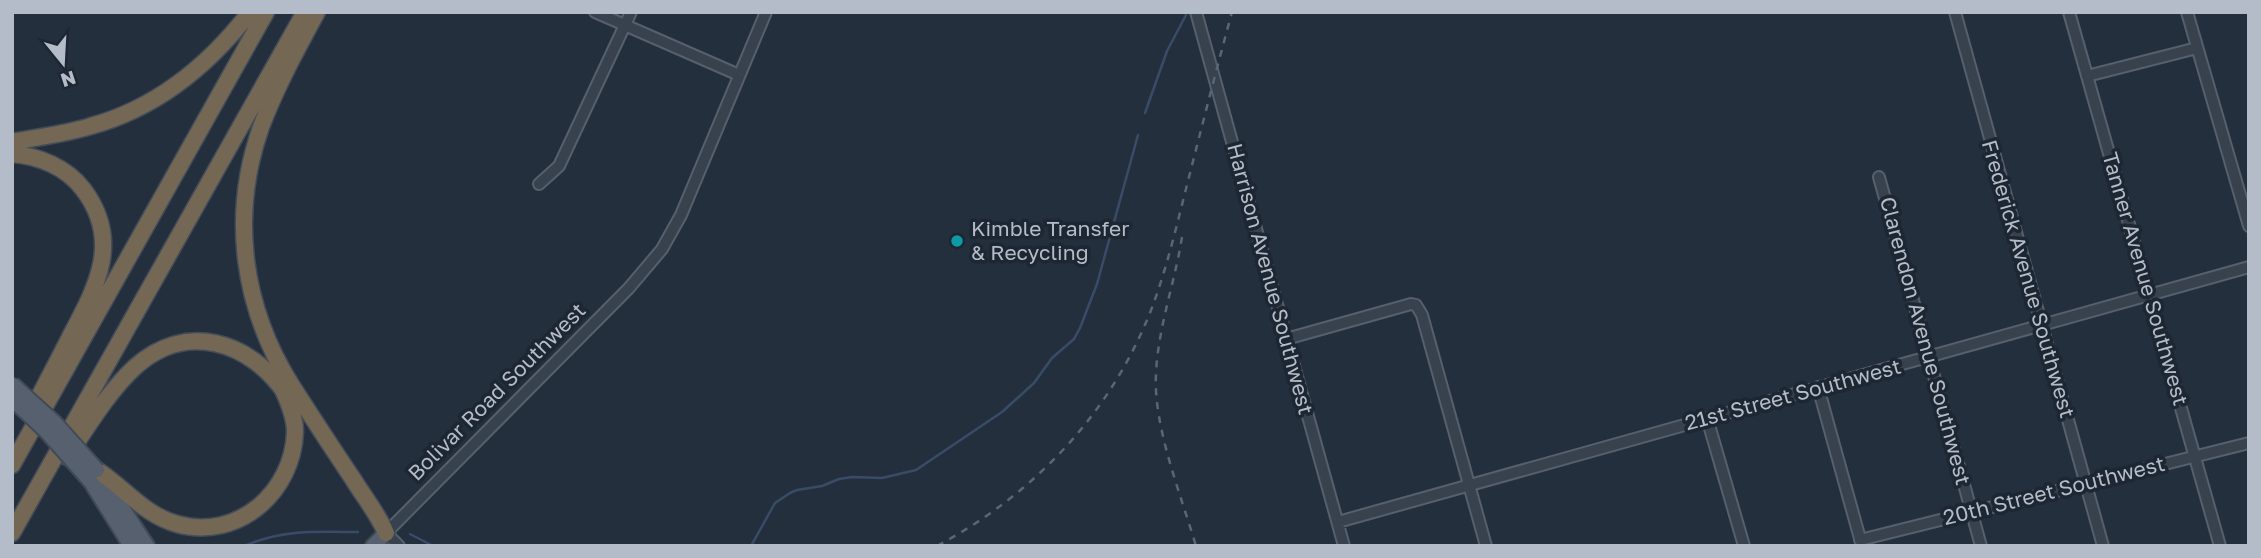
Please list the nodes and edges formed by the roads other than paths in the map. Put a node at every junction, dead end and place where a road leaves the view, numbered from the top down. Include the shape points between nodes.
1 (250, 12) edge
2 (266, 12) edge
3 (305, 12) edge
4 (317, 12) edge
5 (595, 12) edge
6 (631, 12) edge
7 (766, 12) edge
8 (1196, 12) edge
9 (1955, 12) edge
10 (2069, 12) edge
11 (2187, 12) edge
12 (625, 25) junction
13 (2197, 48) junction
14 (739, 75) junction
15 (2087, 76) junction
16 (12, 142) edge
17 (12, 154) edge
18 (1879, 177) dead end
19 (539, 184) dead end
20 (2249, 226) edge
21 (2249, 267) edge
22 (2150, 295) junction
23 (2041, 326) junction
24 (1286, 339) junction
25 (1929, 357) junction
26 (12, 384) edge
27 (1818, 387) junction
28 (283, 390) junction
29 (12, 399) edge
30 (1707, 418) junction
31 (2249, 443) edge
32 (12, 450) edge
33 (2194, 457) junction
34 (12, 465) edge
35 (94, 476) junction
36 (2085, 483) junction
37 (1469, 485) junction
38 (1972, 512) junction
39 (1338, 522) junction
40 (12, 533) edge
41 (386, 533) junction
42 (1861, 543) edge
43 (14, 546) edge
44 (131, 546) edge
45 (147, 546) edge
46 (373, 546) edge
47 (399, 546) edge
48 (1344, 546) edge
49 (1486, 546) edge
50 (1744, 546) edge
51 (1981, 546) edge
52 (2103, 546) edge
53 (2220, 546) edge

1 - 16 highway via 208,60 152,101 91,127
2 - 34 highway
3 - 40 highway
4 - 41 highway via 276,91 255,146 243,215 246,264 255,309 275,358
5 - 12 street
6 - 12 street
7 - 14 street, Bolivar Road Southwest
8 - 24 street, Harrison Avenue Southwest
9 - 23 street, Frederick Avenue Southwest
10 - 15 street, Tanner Avenue Southwest
11 - 13 street
12 - 14 street
12 - 19 street via 559,166
13 - 15 street
13 - 20 street
14 - 41 street, Bolivar Road Southwest via 681,215 649,267
15 - 22 street, Tanner Avenue Southwest
17 - 32 highway via 52,164 80,186 99,221 103,248 93,295
18 - 25 street, Clarendon Avenue Southwest
21 - 22 street, 21st Street Southwest
22 - 23 street, 21st Street Southwest
22 - 33 street, Tanner Avenue Southwest
23 - 25 street, 21st Street Southwest
23 - 36 street, Frederick Avenue Southwest
24 - 37 street via 1416,305
24 - 39 street, Harrison Avenue Southwest
25 - 27 street, 21st Street Southwest
25 - 38 street, Clarendon Avenue Southwest
26 - 35 main road, bridge via 55,423
27 - 30 street, 21st Street Southwest
27 - 42 street
28 - 35 highway via 295,430 288,467 268,500 247,516 223,525 197,527 165,520 114,481
28 - 41 highway via 367,519
28 - 43 highway via 251,357 222,344 183,343 150,357 125,377 88,426
29 - 35 main road, bridge
30 - 37 street, 21st Street Southwest
30 - 50 street
31 - 33 street, 20th Street Southwest
33 - 36 street, 20th Street Southwest
33 - 53 street, Tanner Avenue Southwest
35 - 44 main road
35 - 45 main road
36 - 38 street, 20th Street Southwest
36 - 52 street, Frederick Avenue Southwest
37 - 39 street, 21st Street Southwest
37 - 49 street
38 - 42 street, 20th Street Southwest
38 - 51 street, Clarendon Avenue Southwest
39 - 48 street, Harrison Avenue Southwest
41 - 46 main road, Bolivar Road Southwest
41 - 47 street

